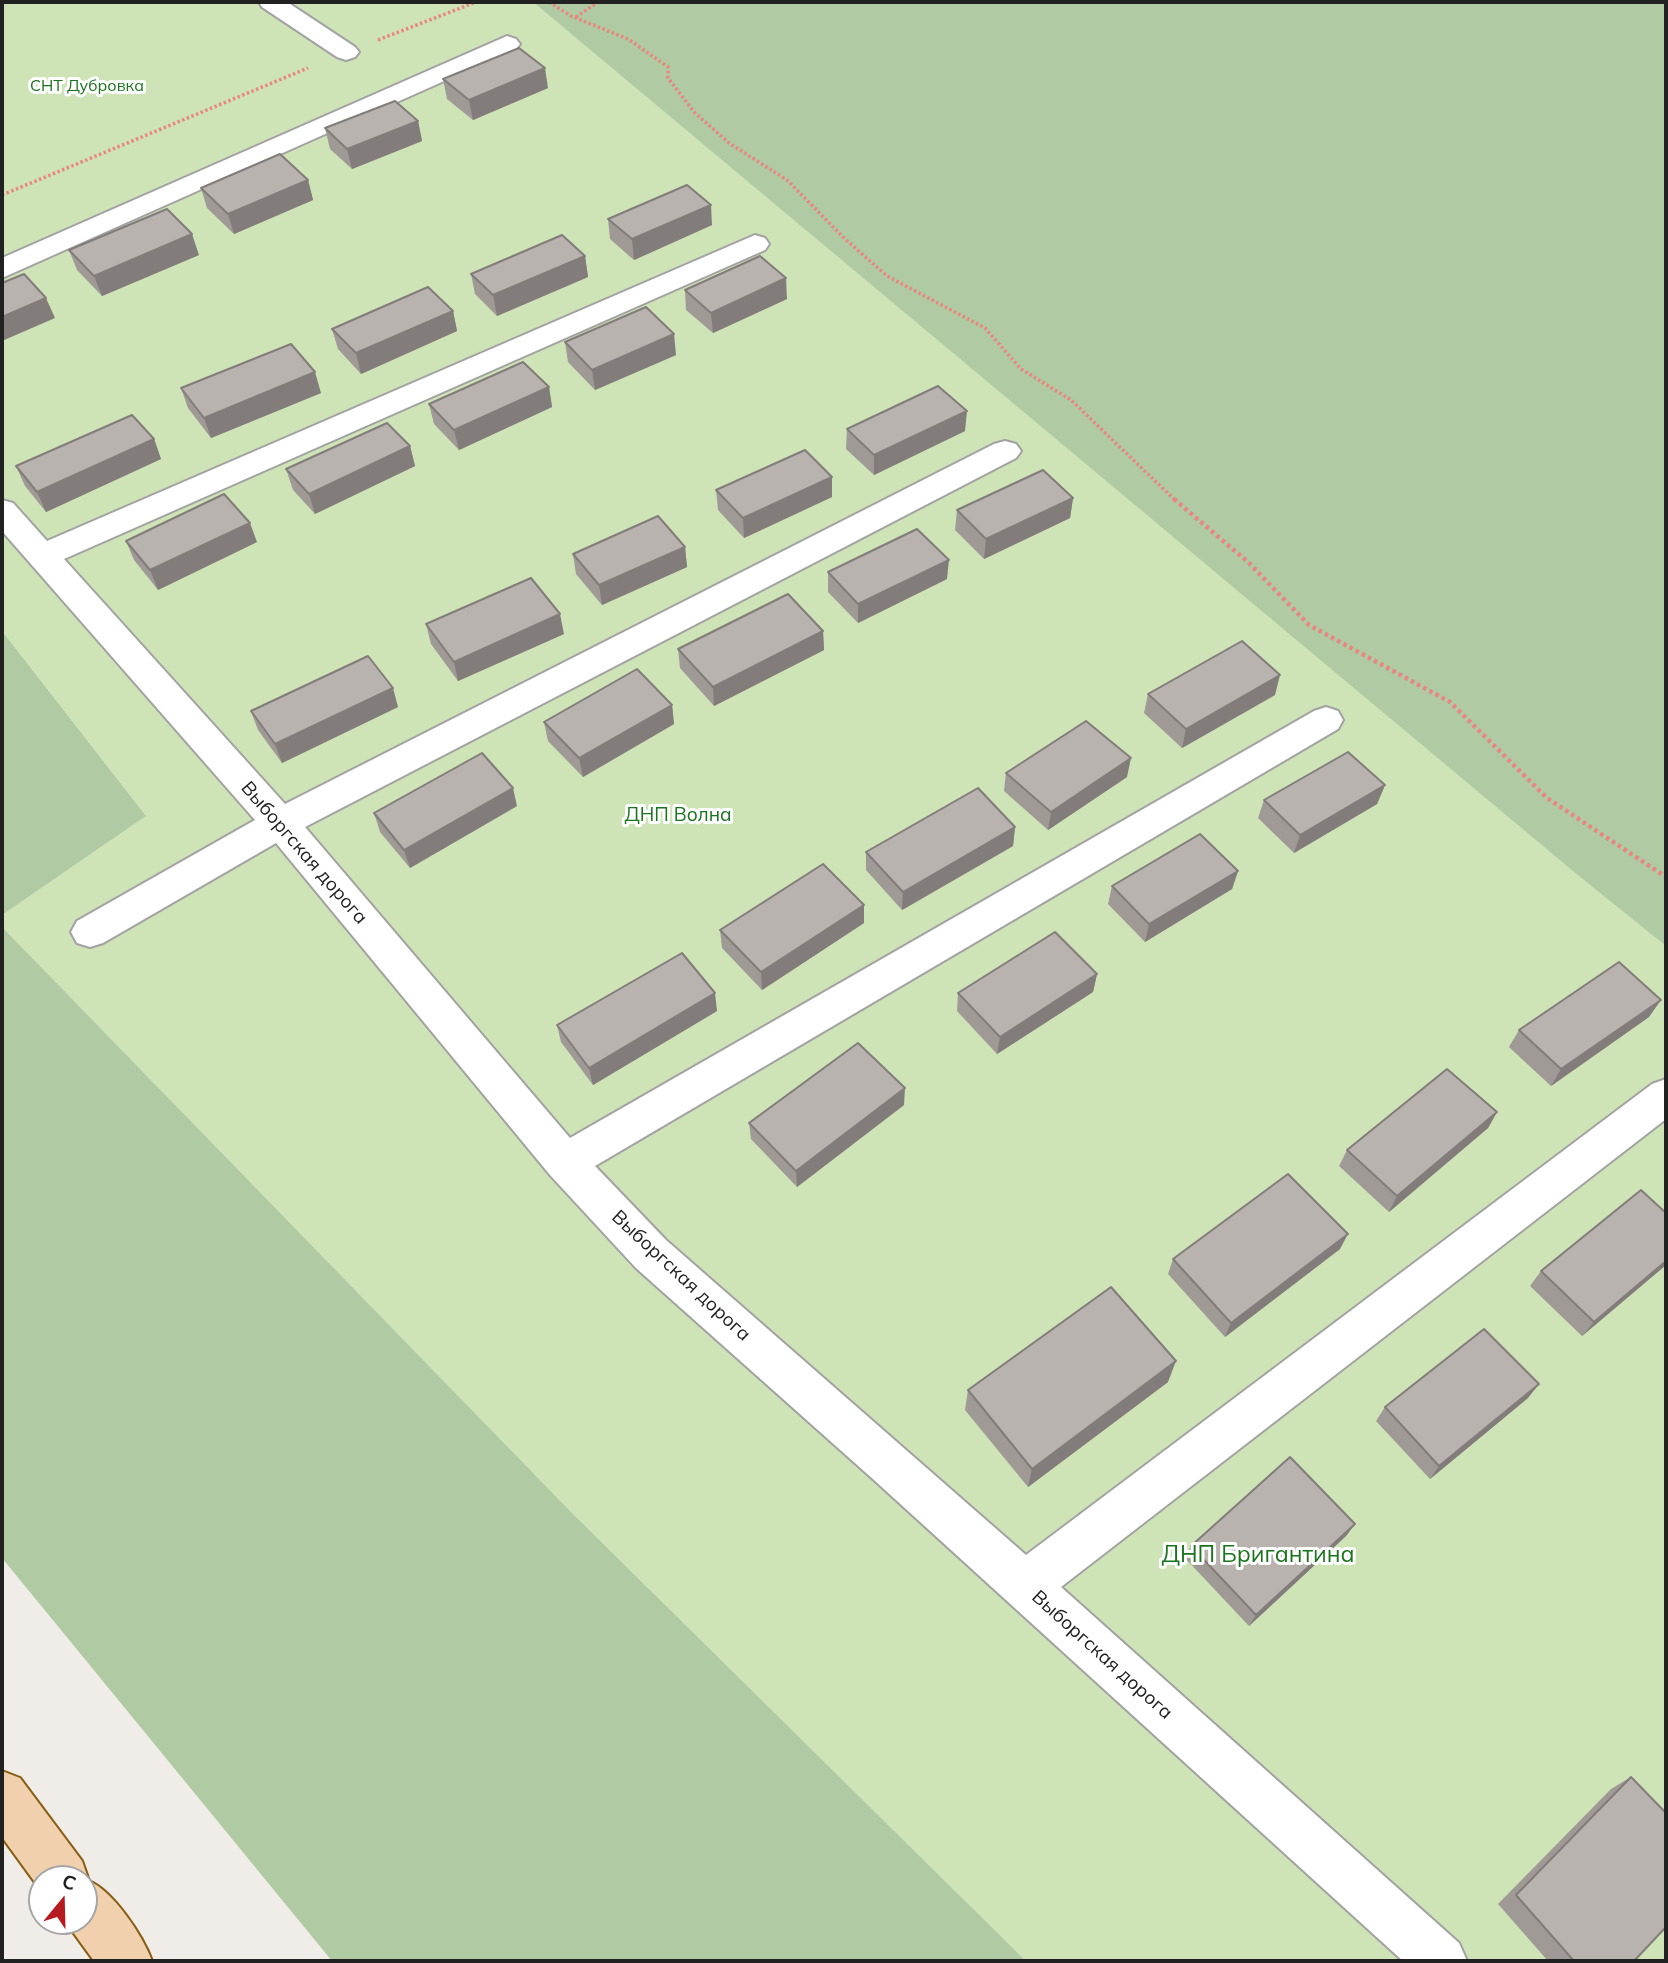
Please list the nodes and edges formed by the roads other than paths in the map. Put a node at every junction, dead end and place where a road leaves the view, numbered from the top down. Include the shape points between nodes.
1 (271, 2) edge
2 (507, 44) dead end
3 (346, 52) road end
4 (755, 244) dead end
5 (2, 269) edge
6 (1005, 451) dead end
7 (2, 511) edge
8 (42, 556) junction
9 (1326, 720) dead end
10 (280, 823) junction
11 (90, 932) dead end
12 (1666, 1096) edge
13 (565, 1162) junction
14 (1025, 1585) junction
15 (2, 1796) edge
16 (54, 1865) edge
17 (98, 1924) edge
18 (126, 1961) edge
19 (1441, 1961) edge

1 - 3 street
2 - 5 street
4 - 8 street
6 - 10 street
7 - 8 street, Выборгская дорога
8 - 10 street, Выборгская дорога
9 - 13 street
10 - 11 street
10 - 13 street, Выборгская дорога
12 - 14 street
13 - 14 street, Выборгская дорога via 651,1254
14 - 19 street, Выборгская дорога
15 - 16 main road
17 - 18 main road

